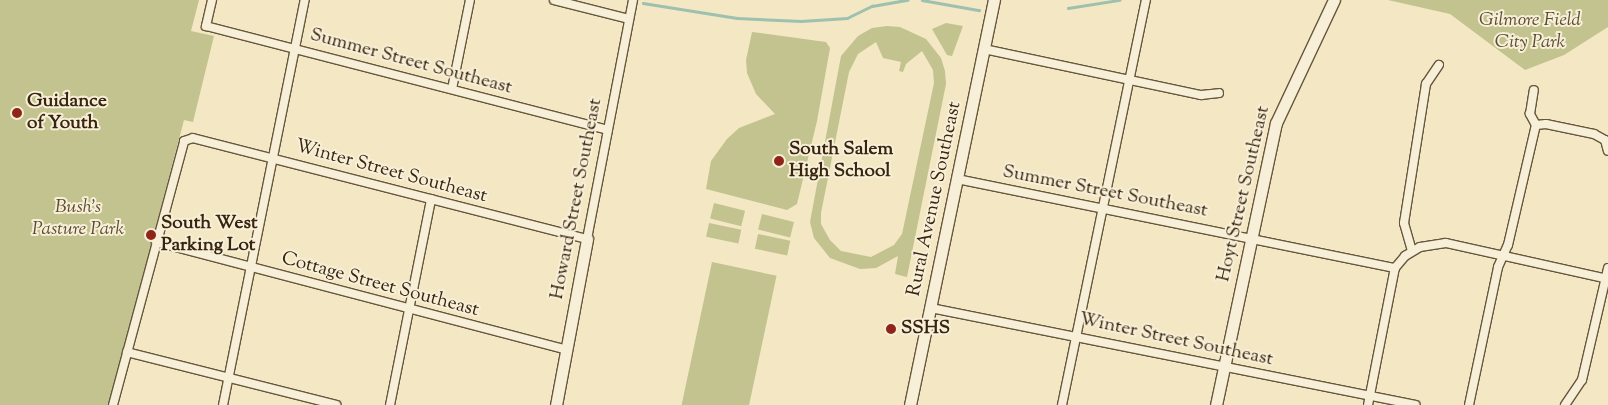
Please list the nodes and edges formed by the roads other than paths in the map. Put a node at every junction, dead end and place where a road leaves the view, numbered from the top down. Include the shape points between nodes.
1 (212, 0) edge
2 (305, 0) edge
3 (470, 0) edge
4 (554, 0) edge
5 (633, 0) edge
6 (994, 0) edge
7 (1146, 0) edge
8 (1334, 0) edge
9 (629, 19) junction
10 (295, 48) junction
11 (984, 49) junction
12 (1439, 65) dead end
13 (1129, 79) junction
14 (452, 89) junction
15 (1534, 90) dead end
16 (1219, 92) dead end
17 (1536, 125) junction
18 (608, 130) junction
19 (1608, 151) edge
20 (273, 158) junction
21 (957, 179) junction
22 (430, 199) junction
23 (1103, 208) junction
24 (1250, 238) junction
25 (587, 239) junction
26 (156, 242) junction
27 (1412, 251) junction
28 (1504, 255) junction
29 (250, 268) junction
30 (1394, 268) junction
31 (1608, 268) edge
32 (1607, 279) edge
33 (931, 308) junction
34 (411, 309) junction
35 (1076, 336) junction
36 (567, 350) junction
37 (127, 352) junction
38 (1224, 366) junction
39 (228, 377) junction
40 (1370, 395) junction
41 (113, 405) edge
42 (223, 405) edge
43 (336, 405) edge
44 (390, 405) edge
45 (556, 405) edge
46 (910, 405) edge
47 (1062, 405) edge
48 (1216, 405) edge
49 (1368, 405) edge
50 (1415, 405) edge
51 (1469, 405) edge
52 (1565, 405) edge

1 - 10 street, Summer Street Southeast via 206,26
2 - 10 street
3 - 14 street
4 - 9 street
5 - 9 street, Howard Street Southeast
6 - 11 street, Rural Avenue Southeast
7 - 13 street
8 - 24 street, Hoyt Street Southeast via 1276,123
9 - 18 street, Howard Street Southeast
10 - 14 street, Summer Street Southeast
10 - 20 street
11 - 13 street
11 - 21 street, Rural Avenue Southeast
12 - 27 street via 1426,84 1404,223
13 - 16 street via 1201,95
13 - 23 street
14 - 18 street, Summer Street Southeast
15 - 17 street via 1530,114
17 - 19 street via 1546,124 1594,134 1605,140
17 - 28 street
18 - 25 street, Howard Street Southeast
20 - 22 street, Winter Street Southeast
20 - 26 street, Winter Street Southeast via 186,138 181,144
20 - 29 street
21 - 23 street, Summer Street Southeast
21 - 33 street, Rural Avenue Southeast
22 - 25 street, Winter Street Southeast
22 - 34 street
23 - 24 street, Summer Street Southeast
23 - 35 street
24 - 30 street, Summer Street Southeast
24 - 38 street, Hoyt Street Southeast
25 - 36 street, Howard Street Southeast
26 - 29 street, Cottage Street Southeast
26 - 37 street
27 - 28 street via 1426,244 1446,243
27 - 30 street
28 - 32 street
28 - 51 street via 1498,267
29 - 34 street, Cottage Street Southeast
29 - 39 street
30 - 40 street
31 - 32 street
32 - 52 street via 1582,380
33 - 35 street, Winter Street Southeast
33 - 46 street, Rural Avenue Southeast
34 - 36 street, Cottage Street Southeast
34 - 44 street
35 - 38 street, Winter Street Southeast
35 - 47 street
36 - 45 street, Howard Street Southeast
37 - 39 street
37 - 41 street
38 - 40 street, Winter Street Southeast
38 - 48 street, Hoyt Street Southeast
39 - 42 street
39 - 43 street
40 - 49 street
40 - 50 street, Winter Street Southeast

